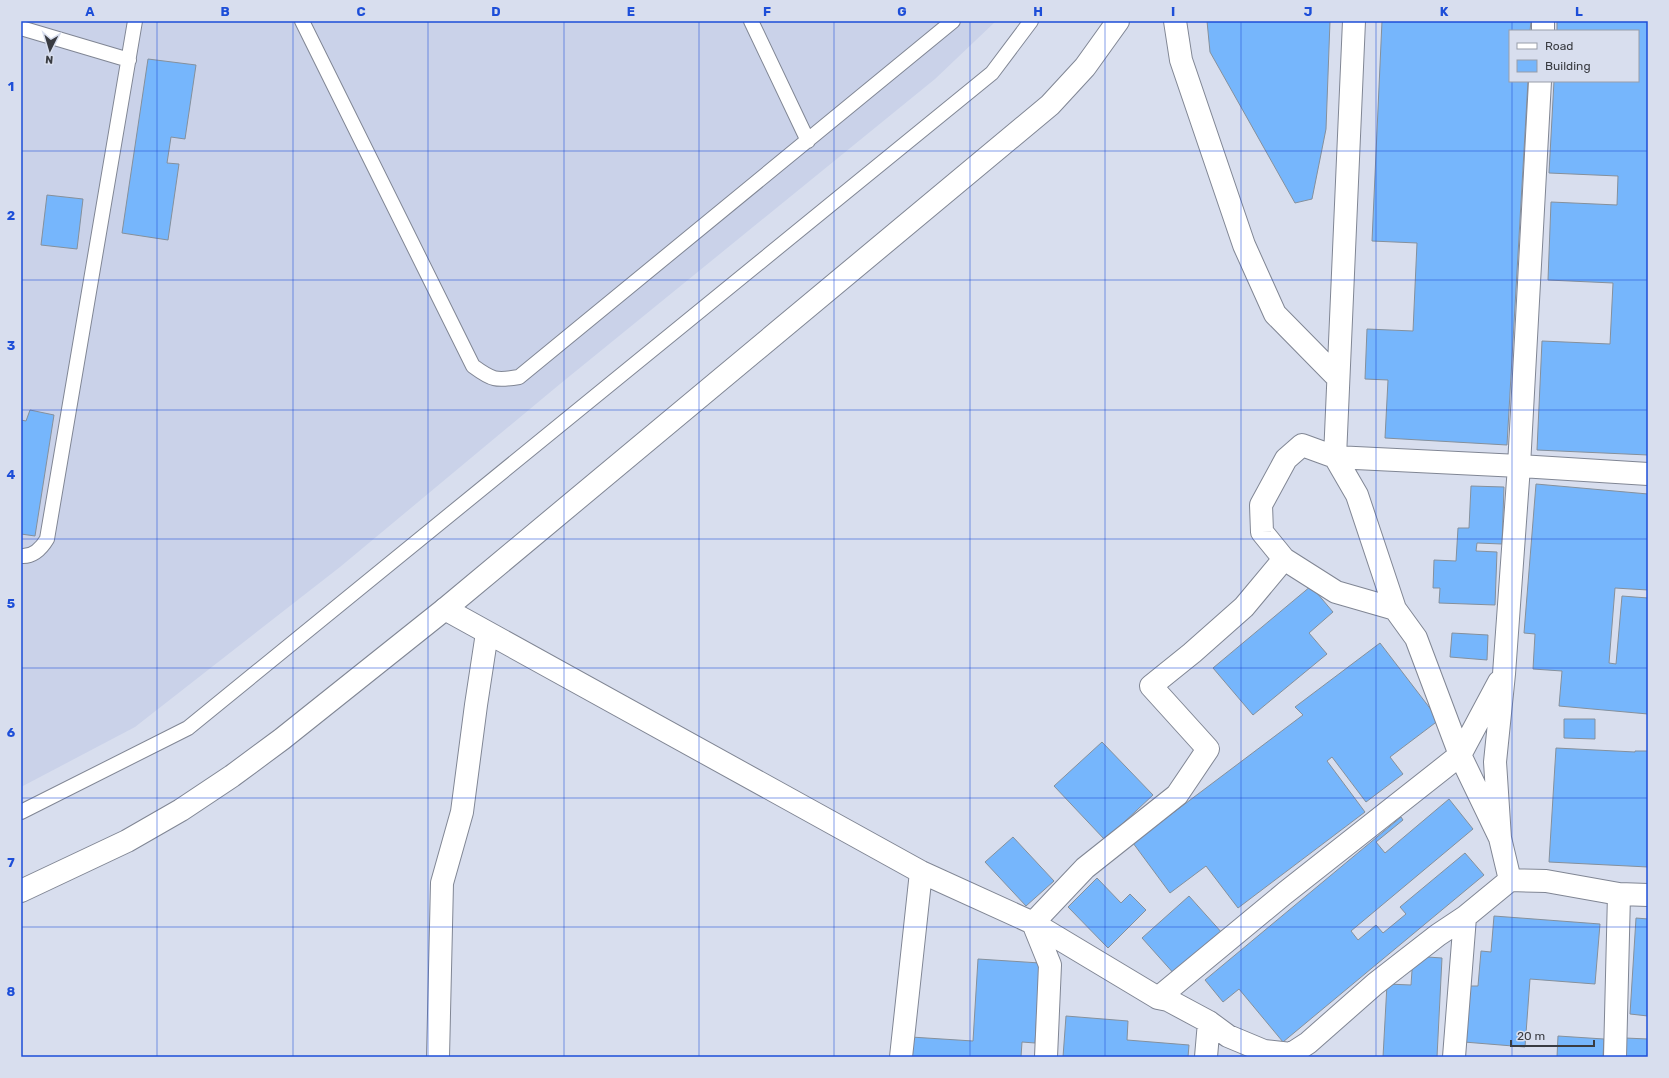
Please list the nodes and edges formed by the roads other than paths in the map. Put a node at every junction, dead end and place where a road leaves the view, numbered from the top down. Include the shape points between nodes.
1 (135, 21) edge
2 (302, 21) edge
3 (751, 21) edge
4 (953, 21) edge
5 (1031, 21) edge
6 (1118, 21) edge
7 (1175, 21) edge
8 (1354, 21) edge
9 (21, 28) edge
10 (129, 60) junction
11 (1540, 82) edge
12 (808, 141) junction
13 (1338, 378) junction
14 (1335, 457) junction
15 (1519, 466) junction
16 (1648, 474) edge
17 (21, 556) edge
18 (1284, 559) junction
19 (445, 609) junction
20 (1395, 609) junction
21 (487, 633) junction
22 (1504, 674) junction
23 (1460, 755) junction
24 (21, 812) edge
25 (1500, 838) junction
26 (921, 872) junction
27 (1510, 880) junction
28 (21, 891) edge
29 (1619, 894) junction
30 (1648, 895) edge
31 (1465, 917) junction
32 (1033, 923) junction
33 (1158, 998) junction
34 (1209, 1022) junction
35 (1308, 1050) edge
36 (438, 1057) edge
37 (901, 1057) edge
38 (1046, 1057) edge
39 (1206, 1057) edge
40 (1454, 1057) edge
41 (1615, 1057) edge

1 - 10 lane
2 - 12 lane via 473,366 487,376 501,380 519,378
3 - 12 lane
4 - 12 lane
5 - 24 lane via 992,74 188,728
6 - 19 street via 1085,67 1050,105
7 - 13 street via 1181,60 1244,245 1275,314
8 - 13 street
9 - 10 lane
10 - 17 lane via 47,539 34,553
11 - 15 street
13 - 14 street
14 - 15 street
14 - 18 street via 1302,446 1286,459 1261,505 1262,532
14 - 20 street via 1356,495
15 - 16 street
15 - 22 street
18 - 20 street via 1336,592
18 - 32 street via 1244,607 1151,686 1208,749 1177,795 1084,868
19 - 21 street
19 - 28 street via 288,734 213,789 127,841
20 - 23 street via 1416,638
21 - 26 street
21 - 36 street via 462,812 442,883
22 - 23 street
22 - 25 street via 1495,762
23 - 25 street
23 - 33 street via 1285,893
25 - 27 street
26 - 32 street
26 - 37 street
27 - 29 street via 1546,881
27 - 31 street
29 - 30 street
29 - 41 street
31 - 35 street via 1375,984
31 - 40 street
32 - 33 street
32 - 38 street via 1050,965
33 - 34 street via 1168,1000
34 - 35 street via 1228,1036 1264,1051 1291,1054
34 - 39 street

